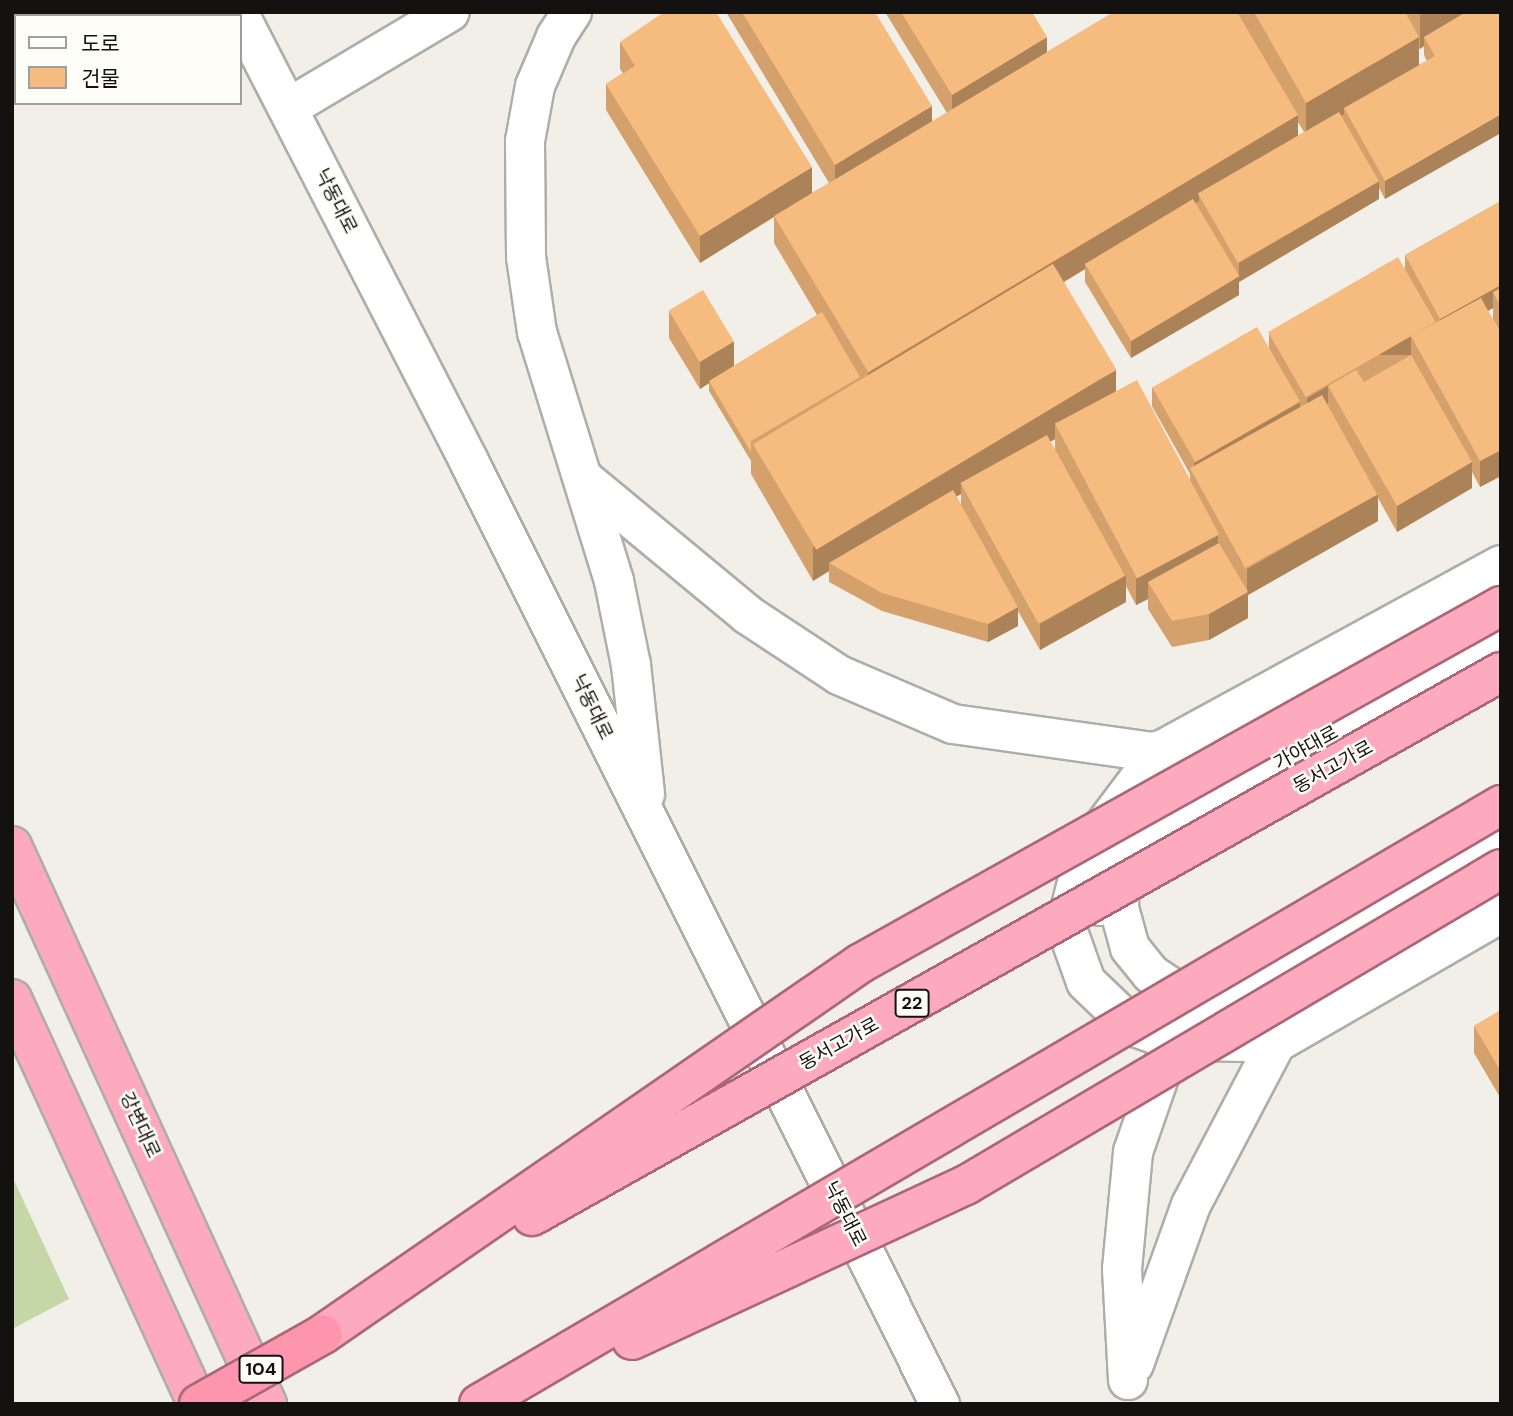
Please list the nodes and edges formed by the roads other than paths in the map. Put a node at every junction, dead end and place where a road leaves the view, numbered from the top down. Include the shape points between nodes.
1 (450, 12) edge
2 (572, 12) edge
3 (242, 20) edge
4 (288, 107) junction
5 (585, 480) junction
6 (1501, 565) edge
7 (1501, 606) edge
8 (1501, 642) edge
9 (1501, 673) edge
10 (1161, 750) junction
11 (1501, 805) edge
12 (647, 817) junction
13 (1501, 839) edge
14 (12, 846) edge
15 (1120, 866) junction
16 (1501, 869) edge
17 (1501, 913) edge
18 (1086, 982) junction
19 (1247, 994) junction
20 (12, 999) edge
21 (1172, 1040) junction
22 (1276, 1043) junction
23 (323, 1334) junction
24 (1127, 1392) edge
25 (198, 1404) edge
26 (267, 1404) edge
27 (478, 1404) edge
28 (497, 1404) edge
29 (940, 1404) edge

1 - 4 main road
2 - 5 main road via 555,37 534,86 525,141 526,257 537,332
3 - 4 main road, 낙동대로
4 - 12 main road, 낙동대로
5 - 10 main road via 748,615 839,675 953,724
5 - 12 main road via 614,581 631,665
6 - 10 main road
7 - 23 highway, bridge via 861,963
8 - 15 main road, 가야대로 via 1166,826
9 - 23 highway, 동서고가로 / 22, bridge
10 - 18 main road via 1085,851 1066,926
11 - 27 highway, bridge
12 - 29 main road, 낙동대로
13 - 19 main road
14 - 26 highway, 강변대로
15 - 18 main road via 1093,920
15 - 19 main road via 1119,908 1130,948 1151,974 1193,1002
16 - 28 highway, bridge via 966,1185
17 - 22 main road
18 - 21 main road via 1132,1026
19 - 21 main road
20 - 25 highway
21 - 22 main road
21 - 24 main road via 1133,1152 1122,1269
22 - 24 main road via 1191,1205
23 - 25 highway, 104, bridge

